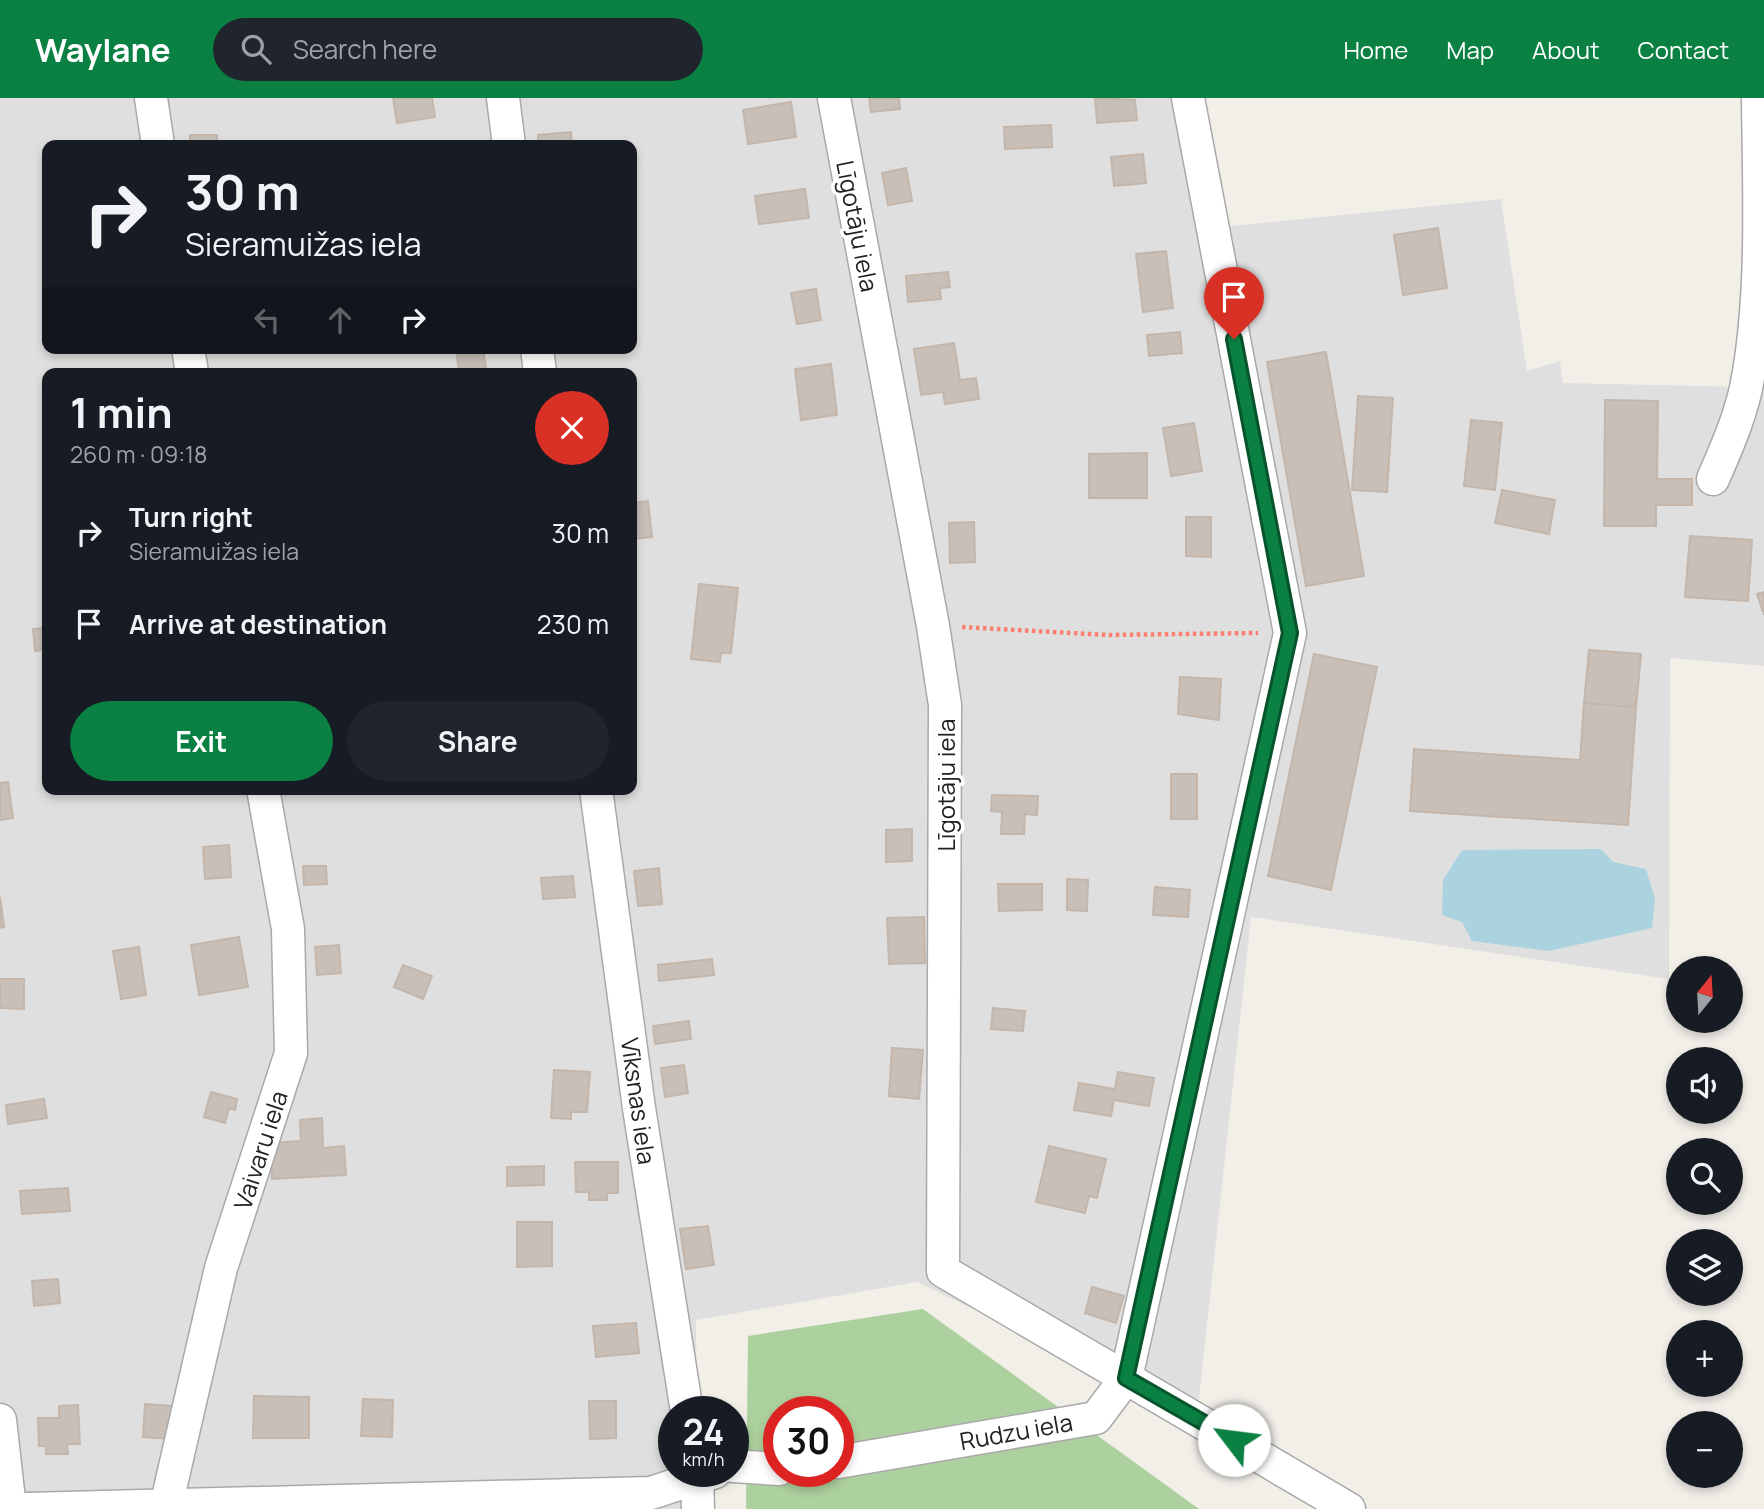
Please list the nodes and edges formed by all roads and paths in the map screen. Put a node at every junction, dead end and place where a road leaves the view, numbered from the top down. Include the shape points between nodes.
1 (151, 98) edge
2 (503, 98) edge
3 (834, 98) edge
4 (1188, 98) edge
5 (1758, 98) edge
6 (157, 140) edge
7 (508, 140) edge
8 (1713, 479) dead end
9 (933, 626) junction
10 (1290, 633) junction
11 (264, 795) edge
12 (597, 795) edge
13 (1126, 1378) junction
14 (684, 1396) edge
15 (0, 1420) edge
16 (854, 1459) edge
17 (667, 1487) edge
18 (701, 1487) edge
19 (166, 1506) junction
20 (340, 1506) edge
21 (10, 1509) edge
22 (27, 1509) edge
23 (698, 1509) edge
24 (1349, 1509) edge

1 - 6 street
2 - 7 street
3 - 9 street, Līgotāju iela
4 - 10 street
5 - 8 street via 1760,264 1752,353 1733,434
9 - 10 path via 1108,635
9 - 13 street, Līgotāju iela via 945,705 943,1271
10 - 13 street
11 - 19 street, Vaivaru iela via 288,929 291,1053 221,1268
12 - 14 street, Vīksnas iela
13 - 16 street, Rudzu iela via 1096,1418
13 - 24 street
15 - 21 street
17 - 20 street via 651,1493
18 - 23 street
19 - 20 street
19 - 22 street

